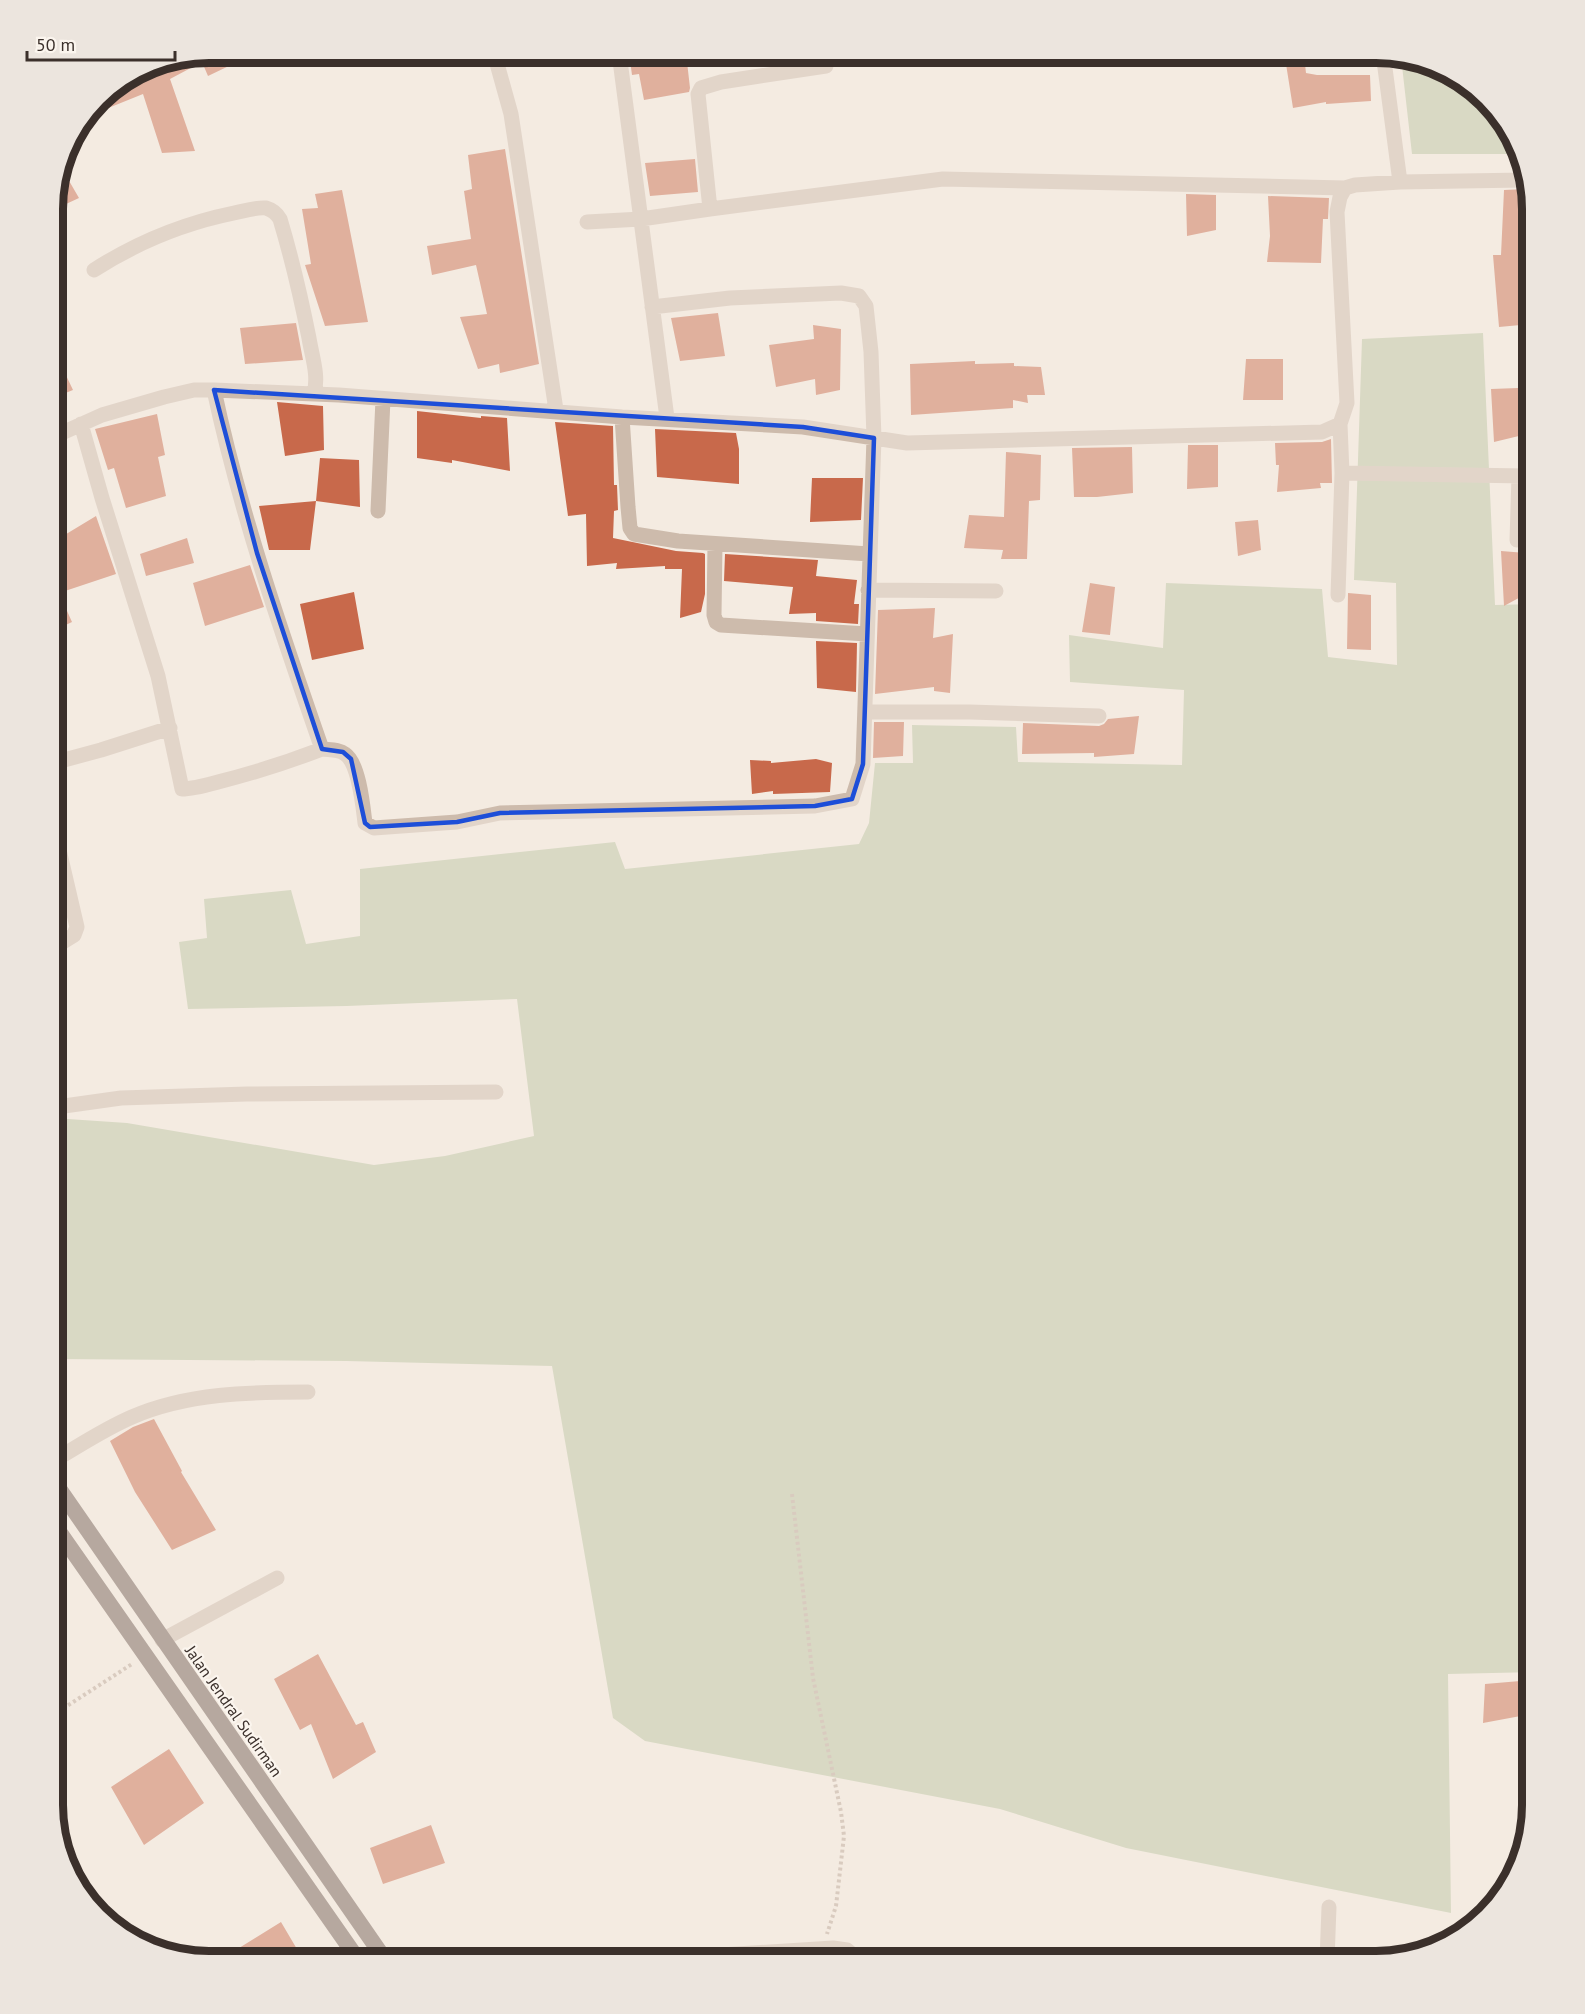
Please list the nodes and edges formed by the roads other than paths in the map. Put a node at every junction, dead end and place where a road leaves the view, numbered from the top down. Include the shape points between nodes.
1 (497, 63) edge
2 (620, 63) edge
3 (1384, 63) edge
4 (826, 66) dead end
5 (1519, 180) edge
6 (1400, 182) junction
7 (1345, 188) junction
8 (710, 209) junction
9 (641, 219) junction
10 (587, 222) dead end
11 (94, 270) dead end
12 (652, 306) junction
13 (214, 390) junction
14 (314, 394) junction
15 (383, 399) junction
16 (556, 410) junction
17 (622, 417) junction
18 (667, 418) junction
19 (81, 424) junction
20 (1340, 424) junction
21 (63, 432) edge
22 (874, 438) junction
23 (1342, 473) junction
24 (1522, 476) edge
25 (1522, 504) edge
26 (378, 511) dead end
27 (1517, 540) dead end
28 (715, 544) junction
29 (869, 555) junction
30 (868, 590) junction
31 (996, 591) dead end
32 (1338, 595) dead end
33 (867, 634) junction
34 (866, 712) junction
35 (1100, 716) dead end
36 (170, 728) junction
37 (322, 749) junction
38 (63, 760) edge
39 (63, 867) edge
40 (63, 942) edge
41 (496, 1092) dead end
42 (63, 1106) edge
43 (308, 1392) dead end
44 (63, 1454) edge
45 (63, 1496) edge
46 (63, 1538) edge
47 (277, 1578) dead end
48 (162, 1640) junction
49 (1329, 1907) dead end
50 (351, 1951) edge
51 (379, 1951) edge
52 (792, 1951) edge
53 (846, 1951) edge
54 (1327, 1951) edge

1 - 16 street via 512,114
2 - 9 street
3 - 6 street
4 - 8 street via 701,88 698,94
5 - 6 street
6 - 7 street
7 - 8 street via 942,179
7 - 20 street via 1337,212 1347,403
8 - 9 street
9 - 10 street
9 - 12 street
11 - 14 street via 150,240 212,218 251,209 267,208 276,213 302,300 316,371
12 - 18 street
12 - 22 street via 730,298 858,296 866,306
13 - 14 street
13 - 19 street via 164,397
13 - 37 street via 257,553
14 - 15 street
15 - 16 street
15 - 26 street
16 - 17 street
17 - 18 street
17 - 28 street via 632,532 638,536
18 - 22 street via 803,427
19 - 21 street
19 - 36 street via 149,642
20 - 22 street via 1322,432 1079,440 907,443
20 - 23 street
22 - 29 street
23 - 24 street
23 - 32 street
25 - 27 street
28 - 29 street
28 - 33 street via 714,615 721,625
29 - 30 street
30 - 31 street
30 - 33 street
33 - 34 street
34 - 35 street
34 - 37 street via 863,764 852,799 815,806 500,813 457,822 375,828 365,823 351,759 343,752
36 - 37 street via 183,789 273,767
36 - 38 street
39 - 40 street via 77,927 74,935
41 - 42 street via 121,1098
43 - 44 street via 211,1396 156,1408 84,1440
45 - 48 highway, Jalan Jendral Sudirman
46 - 50 highway
47 - 48 street
48 - 51 highway, Jalan Jendral Sudirman
49 - 54 street
52 - 53 street

